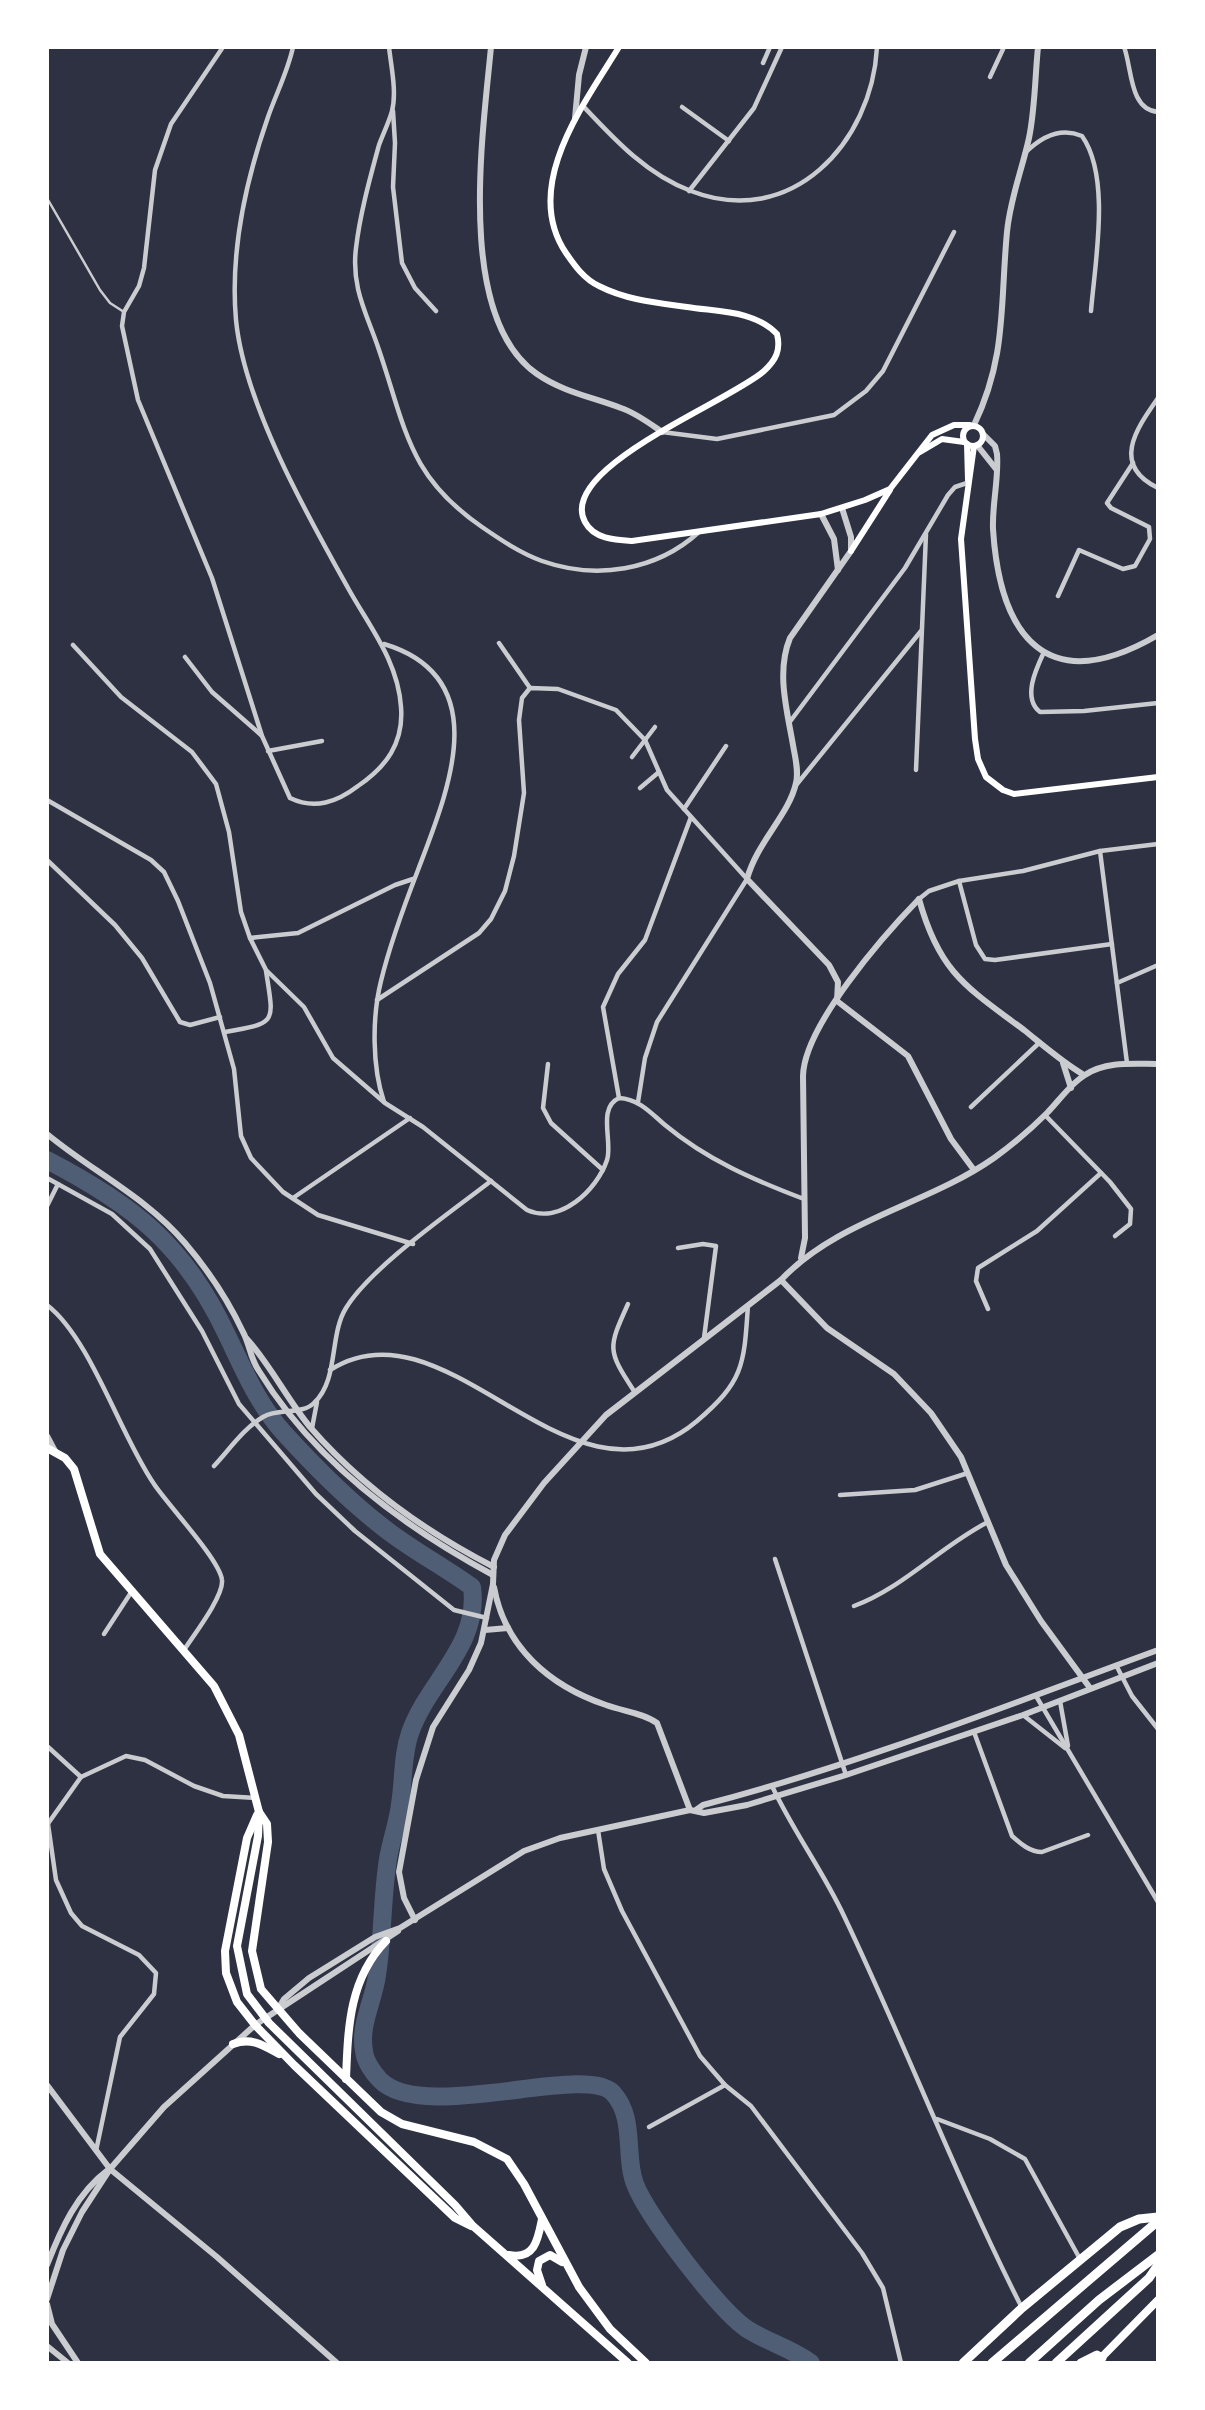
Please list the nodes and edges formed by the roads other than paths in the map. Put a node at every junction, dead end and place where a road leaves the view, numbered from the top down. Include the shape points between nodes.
1 (223, 47) edge
2 (293, 47) edge
3 (389, 47) edge
4 (491, 47) edge
5 (586, 47) edge
6 (619, 47) edge
7 (770, 47) edge
8 (782, 47) edge
9 (877, 47) edge
10 (1004, 47) edge
11 (1038, 47) edge
12 (1125, 47) edge
13 (763, 64) dead end
14 (990, 78) dead end
15 (583, 106) junction
16 (682, 107) dead end
17 (393, 109) junction
18 (1158, 112) edge
19 (575, 120) junction
20 (729, 141) junction
21 (1025, 153) junction
22 (689, 191) junction
23 (47, 198) edge
24 (954, 232) dead end
25 (436, 311) dead end
26 (1091, 311) dead end
27 (124, 312) junction
28 (1158, 398) edge
29 (972, 425) junction
30 (662, 432) junction
31 (983, 434) junction
32 (970, 444) junction
33 (920, 452) junction
34 (1133, 463) junction
35 (996, 470) junction
36 (968, 481) junction
37 (1158, 488) edge
38 (890, 489) junction
39 (842, 508) junction
40 (821, 514) junction
41 (700, 531) junction
42 (926, 533) junction
43 (851, 551) junction
44 (838, 570) junction
45 (1058, 596) dead end
46 (922, 630) junction
47 (1158, 635) edge
48 (499, 643) dead end
49 (383, 644) junction
50 (74, 645) dead end
51 (1044, 652) junction
52 (186, 657) dead end
53 (530, 688) junction
54 (1158, 703) edge
55 (789, 723) junction
56 (655, 727) dead end
57 (262, 736) junction
58 (645, 740) junction
59 (322, 741) dead end
60 (726, 746) dead end
61 (268, 751) junction
62 (632, 757) dead end
63 (916, 770) dead end
64 (659, 772) junction
65 (1158, 777) edge
66 (796, 786) junction
67 (640, 788) dead end
68 (47, 800) edge
69 (684, 809) junction
70 (691, 817) junction
71 (1158, 844) edge
72 (1100, 851) junction
73 (47, 860) edge
74 (414, 878) junction
75 (747, 879) junction
76 (959, 881) junction
77 (919, 899) junction
78 (250, 938) junction
79 (1112, 944) junction
80 (1158, 965) edge
81 (266, 970) junction
82 (1117, 983) junction
83 (377, 1000) junction
84 (837, 1001) junction
85 (220, 1017) junction
86 (225, 1031) junction
87 (1040, 1042) junction
88 (1063, 1063) junction
89 (1127, 1063) junction
90 (548, 1064) dead end
91 (1158, 1064) edge
92 (1084, 1075) junction
93 (1071, 1088) junction
94 (619, 1098) junction
95 (638, 1102) junction
96 (385, 1103) junction
97 (971, 1107) dead end
98 (1045, 1115) junction
99 (410, 1118) junction
100 (47, 1135) edge
101 (603, 1170) junction
102 (974, 1170) junction
103 (1101, 1173) junction
104 (47, 1178) edge
105 (491, 1181) junction
106 (58, 1184) junction
107 (293, 1198) junction
108 (805, 1199) junction
109 (47, 1206) edge
110 (1115, 1236) dead end
111 (413, 1244) junction
112 (678, 1248) dead end
113 (801, 1258) junction
114 (781, 1280) junction
115 (628, 1304) dead end
116 (47, 1305) edge
117 (748, 1305) junction
118 (988, 1309) dead end
119 (704, 1338) junction
120 (247, 1339) junction
121 (330, 1370) junction
122 (634, 1391) junction
123 (317, 1402) junction
124 (296, 1409) junction
125 (287, 1410) junction
126 (255, 1423) junction
127 (312, 1429) junction
128 (47, 1436) edge
129 (580, 1443) junction
130 (51, 1449) edge
131 (214, 1466) dead end
132 (968, 1473) junction
133 (839, 1495) dead end
134 (988, 1522) junction
135 (775, 1559) dead end
136 (494, 1567) junction
137 (493, 1575) junction
138 (493, 1584) junction
139 (132, 1591) junction
140 (854, 1606) dead end
141 (487, 1618) junction
142 (508, 1628) junction
143 (485, 1630) junction
144 (104, 1634) dead end
145 (184, 1650) junction
146 (1158, 1650) edge
147 (1158, 1663) edge
148 (1116, 1665) junction
149 (1120, 1676) junction
150 (1084, 1678) junction
151 (1090, 1688) junction
152 (1036, 1696) junction
153 (1060, 1700) junction
154 (1042, 1707) junction
155 (1023, 1715) junction
156 (1158, 1729) edge
157 (974, 1732) junction
158 (47, 1746) edge
159 (1068, 1751) junction
160 (842, 1762) junction
161 (846, 1775) junction
162 (81, 1777) junction
163 (772, 1786) junction
164 (777, 1796) junction
165 (257, 1798) junction
166 (693, 1810) junction
167 (259, 1812) junction
168 (47, 1825) edge
169 (598, 1830) junction
170 (1088, 1835) dead end
171 (1158, 1902) edge
172 (415, 1920) junction
173 (389, 1936) junction
174 (372, 1952) junction
175 (278, 2010) junction
176 (255, 2025) junction
177 (233, 2044) junction
178 (294, 2065) junction
179 (346, 2079) junction
180 (47, 2085) edge
181 (724, 2085) junction
182 (937, 2119) junction
183 (649, 2127) dead end
184 (96, 2153) junction
185 (110, 2169) junction
186 (542, 2218) junction
187 (1158, 2219) edge
188 (473, 2227) junction
189 (506, 2255) junction
190 (1158, 2255) edge
191 (1080, 2260) junction
192 (565, 2263) junction
193 (47, 2265) edge
194 (1158, 2265) edge
195 (543, 2288) junction
196 (1158, 2300) edge
197 (47, 2302) edge
198 (1022, 2308) junction
199 (48, 2317) edge
200 (58, 2336) junction
201 (47, 2345) edge
202 (1099, 2360) edge
203 (68, 2363) edge
204 (78, 2363) edge
205 (337, 2363) edge
206 (628, 2363) edge
207 (646, 2363) edge
208 (901, 2363) edge
209 (963, 2363) edge
210 (992, 2363) edge
211 (1029, 2363) edge
212 (1056, 2363) edge
213 (1081, 2363) edge

1 - 27 street via 171,124 151,197 144,268
2 - 49 street via 249,182 238,260 236,318 243,362 286,473
3 - 17 street
4 - 30 street via 479,188 480,234 486,276 503,333 526,366 551,383 624,409
5 - 19 street
6 - 15 main road
7 - 13 street
8 - 20 street via 758,101
9 - 22 street via 875,73 857,121 820,169 785,193 753,202
10 - 14 street
11 - 21 street
12 - 18 street via 1131,84 1145,108
15 - 19 main road
15 - 22 street via 642,163
16 - 20 street
17 - 25 street via 393,187 402,262 415,288
17 - 41 street via 368,191 356,247 355,281 410,446 428,479 452,506 505,543 528,556 578,571 602,572 644,564 675,552
19 - 30 main road via 555,170 550,202 562,247 585,278 637,299 755,317 777,334 780,346 764,371
20 - 22 street
21 - 26 street via 1043,138 1062,133 1082,136 1090,148 1097,183
21 - 29 street via 1007,231 997,366
23 - 27 lane via 100,290
24 - 30 street via 883,371 845,407 816,421 717,439
27 - 57 street via 124,341 138,400 212,578
28 - 34 street via 1132,439
29 - 31 main road
29 - 32 main road via 963,432
29 - 33 main road via 944,428 924,442
30 - 41 main road via 593,480 584,492 581,514 593,532 614,540
31 - 32 main road
31 - 35 street via 995,446
32 - 33 main road via 942,439
32 - 35 street
32 - 36 main road via 974,463
33 - 38 main road
34 - 37 street via 1145,480
34 - 45 street via 1107,503 1149,527 1150,539 1135,566 1123,569 1079,550
35 - 51 street via 993,527 1006,602 1020,632
36 - 42 street via 952,490
36 - 65 main road via 961,539 975,739 986,777 1003,790 1027,795
38 - 39 main road
38 - 43 main road
39 - 40 main road
39 - 43 street
40 - 41 main road
40 - 44 street via 834,539
42 - 46 street
42 - 55 street via 884,598
43 - 44 street
44 - 55 street via 786,648 783,678
46 - 63 street
46 - 66 street
47 - 51 street via 1085,661
48 - 53 street
49 - 61 street via 401,706 401,731 390,757 376,774 344,797 328,803 301,803 290,798
49 - 74 street via 430,667 444,687 455,721 451,773
50 - 78 street via 121,697 192,752 216,784
51 - 54 street via 1031,695 1040,712
52 - 57 street via 212,692
53 - 58 street via 558,689 601,702 616,710
53 - 83 street via 520,703 524,793 505,891 479,933
55 - 66 street
56 - 58 street
57 - 61 street
58 - 62 street
58 - 64 street
59 - 61 street
60 - 69 street
64 - 67 street
64 - 69 street via 662,783
66 - 75 street via 760,845
68 - 85 street via 164,872 194,939
69 - 70 street
70 - 75 street
70 - 94 street via 645,940 618,974 603,1007
71 - 72 street
72 - 76 street via 1023,871
72 - 79 street
73 - 85 street via 135,950 180,1022 190,1025
74 - 78 street via 298,933
74 - 83 street
75 - 84 street via 829,965 838,982
75 - 95 street via 657,1022
76 - 77 street
76 - 79 street via 976,946 985,959
77 - 84 street via 882,939
77 - 87 street via 943,960 963,985
78 - 81 street
79 - 82 street
80 - 82 street
81 - 86 street via 273,1011 268,1021
81 - 96 street via 304,1007 333,1058
82 - 89 street
83 - 96 street via 375,1039
84 - 102 street via 908,1056 946,1129
84 - 108 street via 804,1060
85 - 86 street
86 - 107 street via 244,1148 264,1175
87 - 88 street
87 - 97 street
88 - 92 street
88 - 93 street
89 - 91 street
89 - 92 street
90 - 101 street via 543,1108 548,1118
92 - 93 street
93 - 98 street
94 - 95 street
94 - 101 street via 610,1109
95 - 108 street via 708,1157
96 - 99 street
98 - 102 street
98 - 103 street
99 - 105 street
99 - 107 street
100 - 120 street via 140,1198 184,1241 226,1297
101 - 105 street via 568,1207 548,1216 527,1210
102 - 113 street
103 - 110 street via 1133,1213 1130,1224
103 - 118 street via 1037,1231 978,1268 976,1281
104 - 106 street
105 - 111 street
106 - 109 street
106 - 126 street via 112,1214 150,1249 202,1331 231,1391
107 - 111 street via 334,1222
108 - 113 street
111 - 121 street via 351,1299
112 - 119 street via 716,1246
113 - 114 street
114 - 117 street
114 - 132 street via 827,1328 906,1385 950,1437
115 - 122 street via 612,1338 613,1357
116 - 145 street via 79,1342 153,1483 214,1562 222,1580 221,1592
117 - 119 street
117 - 129 street via 741,1369 721,1399 688,1428 660,1443 628,1450
119 - 122 street
120 - 124 street
120 - 125 street via 249,1355
121 - 123 street
121 - 129 street via 369,1354 411,1357
122 - 129 street
123 - 124 street
123 - 127 street
124 - 125 street
124 - 127 street
125 - 126 street
125 - 137 street via 389,1511
126 - 131 street
126 - 141 street via 355,1531 454,1609
127 - 136 street via 399,1511
128 - 130 street
129 - 136 street via 513,1522 496,1552
130 - 139 highway via 74,1469 100,1553
132 - 133 street via 915,1490
132 - 134 street
134 - 140 street via 938,1552 879,1597
134 - 150 street via 1020,1588
135 - 160 street
136 - 137 street
137 - 138 street
138 - 141 street
138 - 142 street
139 - 144 street
139 - 145 highway
141 - 143 street
142 - 143 street
142 - 166 street via 531,1661 563,1688 657,1723
143 - 172 street via 469,1670 429,1736 416,1780 399,1872
145 - 165 highway via 227,1709
146 - 148 street
147 - 149 street
148 - 149 street
148 - 150 street
149 - 151 street
149 - 156 street
150 - 151 street
150 - 152 street
151 - 153 street
152 - 154 street
152 - 160 street
153 - 154 street
153 - 159 street
154 - 155 street
154 - 159 street
155 - 157 street
155 - 159 street
157 - 161 street
157 - 170 street via 1012,1836 1042,1852
158 - 162 street
159 - 171 street
160 - 161 street
160 - 163 street
161 - 164 street
162 - 165 street via 115,1760 136,1756 194,1786 223,1796
162 - 168 street
163 - 164 street
163 - 166 street
164 - 166 street via 713,1812
164 - 182 street via 845,1917
165 - 167 highway
166 - 169 street
167 - 175 highway via 267,1824 268,1842 252,1951 261,1989
167 - 176 highway via 247,1838 225,1951 226,1973 237,2002
167 - 188 highway via 237,1946 247,1994 269,2023
168 - 184 street via 56,1880 71,1913 82,1926 139,1955 156,1973 154,1994 120,2037
169 - 172 street via 524,1851
169 - 181 street via 604,1870 622,1911 700,2056
172 - 173 street
173 - 174 highway
173 - 175 street via 375,1937 309,1978 284,1998
174 - 175 street
174 - 179 highway via 352,2005
175 - 176 street
175 - 179 highway
176 - 177 street
176 - 178 highway
177 - 178 highway via 258,2043
177 - 185 street via 164,2107
178 - 188 highway via 454,2218
179 - 186 highway via 395,2121 474,2142 507,2159
180 - 184 street
181 - 183 street
181 - 208 street via 751,2106 862,2253 883,2288
182 - 191 street via 990,2139 1025,2159
182 - 198 street
184 - 185 street
185 - 193 street via 72,2210
185 - 197 street via 62,2250
185 - 205 street
186 - 189 highway via 530,2253
186 - 192 highway
187 - 191 highway via 1139,2219 1120,2227
187 - 210 highway
188 - 189 highway
189 - 195 highway
190 - 211 highway
191 - 198 highway
192 - 195 highway via 553,2256 540,2259 536,2267
192 - 207 highway via 601,2318
194 - 212 highway
195 - 206 highway
196 - 202 highway
197 - 199 street
198 - 209 highway
199 - 200 street
200 - 201 street via 56,2343
200 - 204 street
201 - 203 street
202 - 213 highway via 1097,2355

